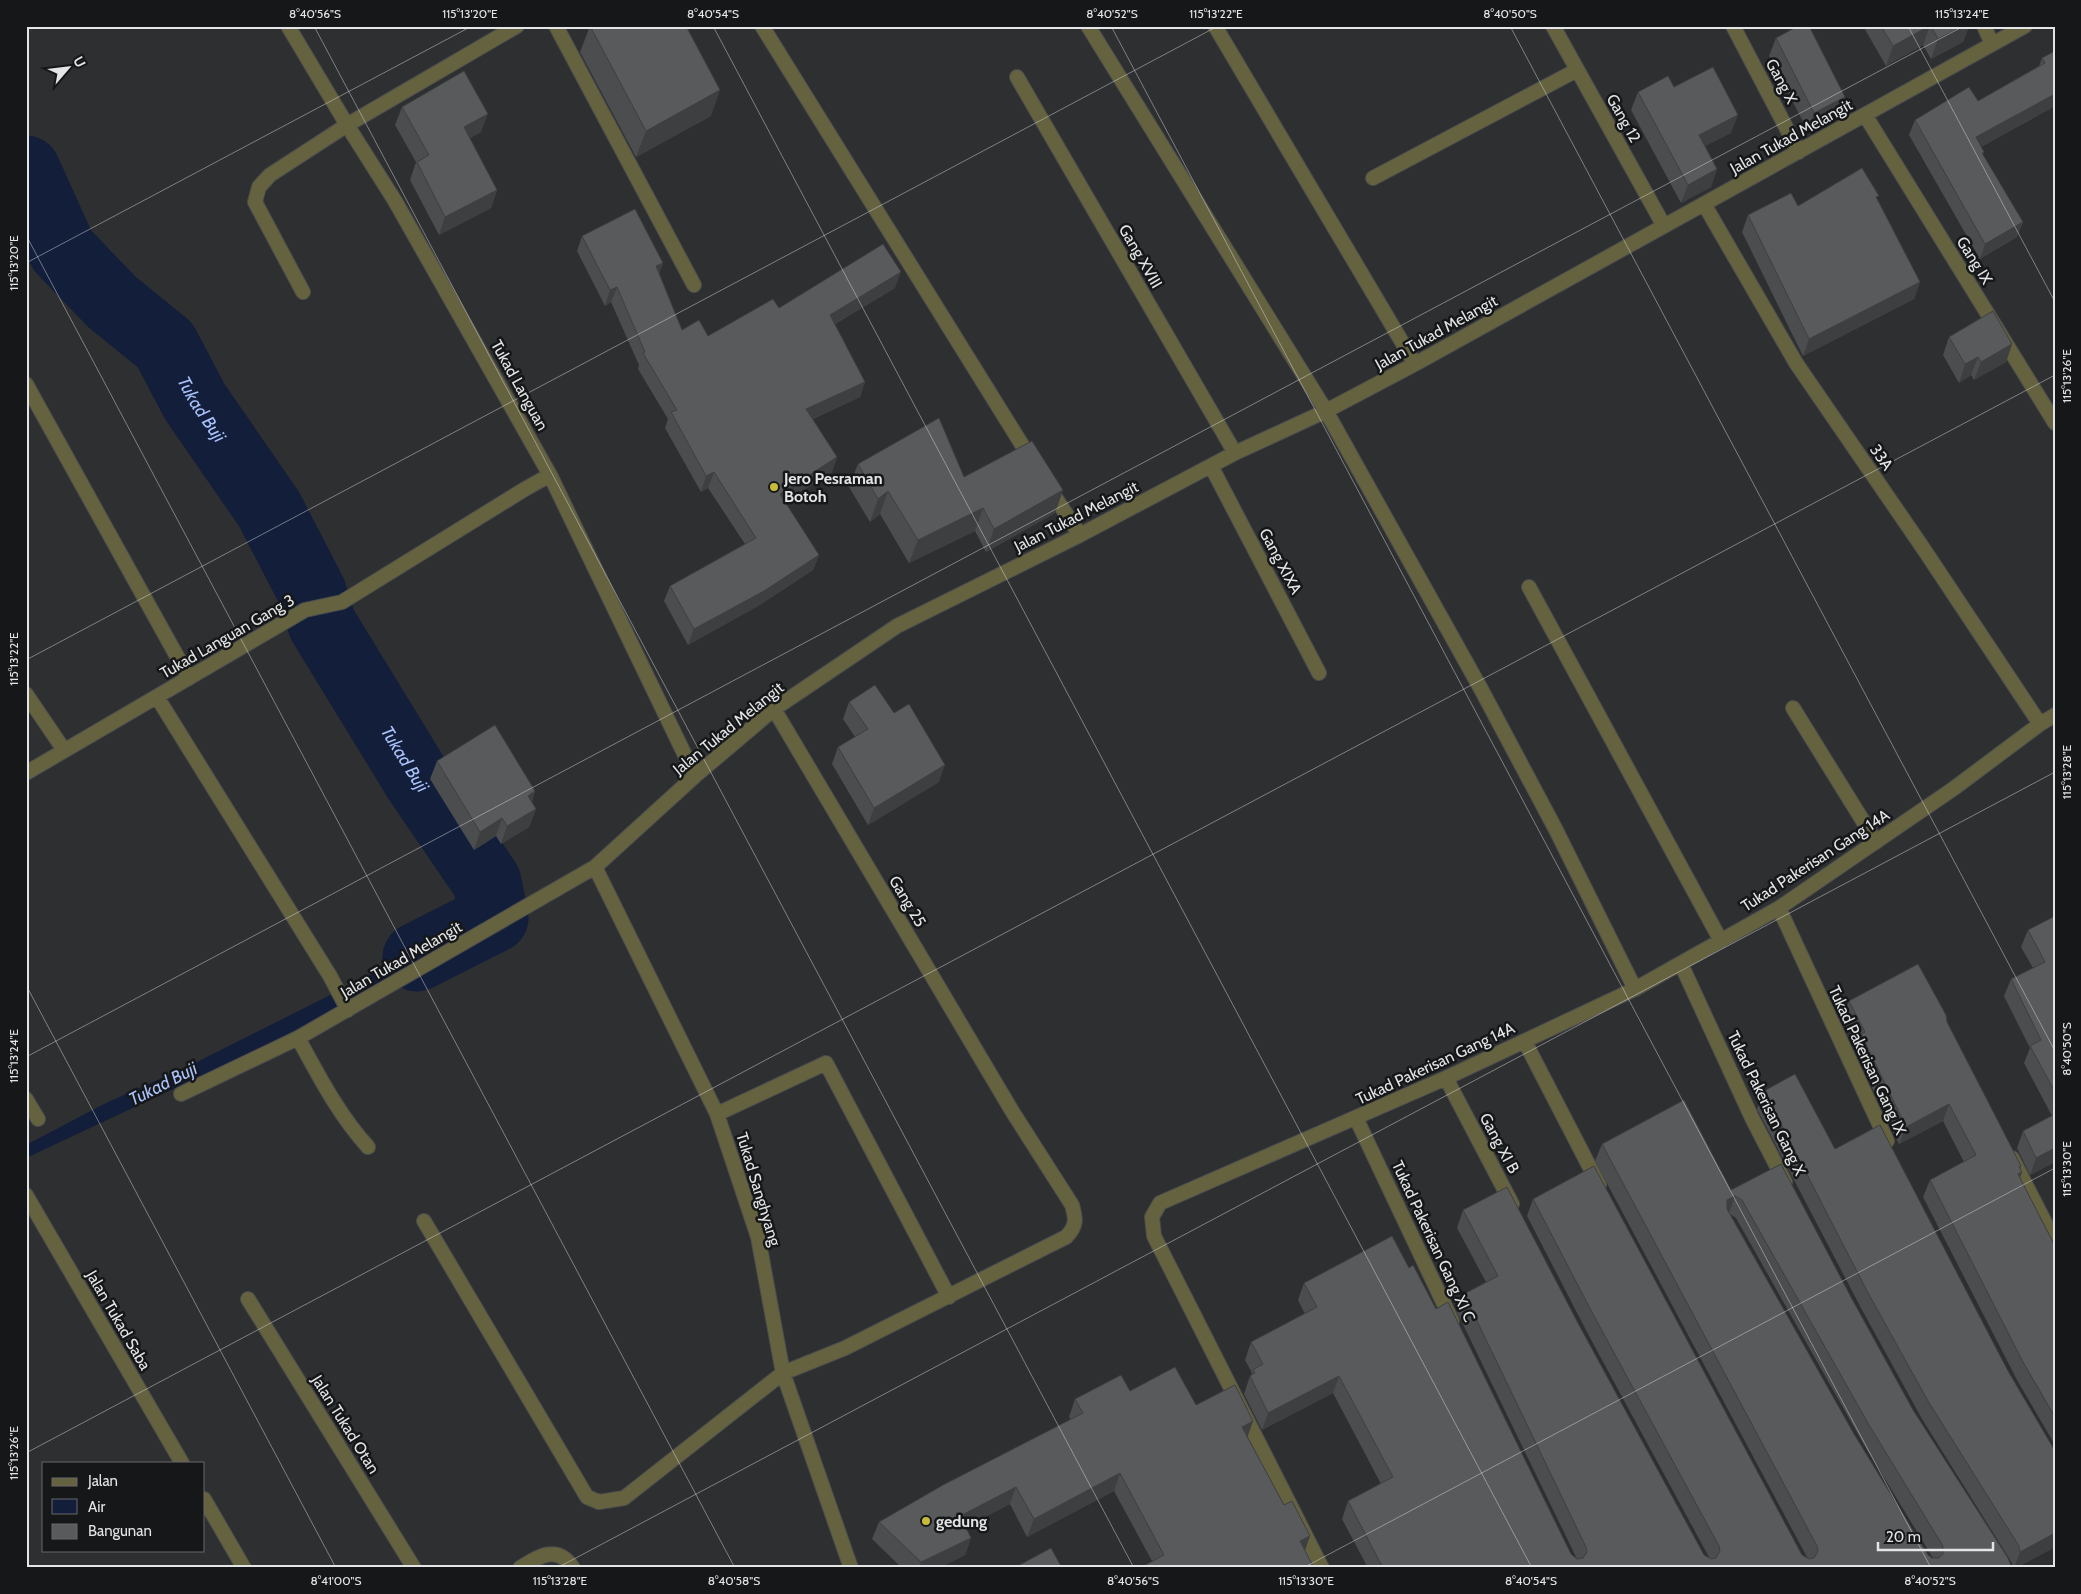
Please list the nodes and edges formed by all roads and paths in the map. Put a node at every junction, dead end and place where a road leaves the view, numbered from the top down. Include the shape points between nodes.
1 (288, 26) edge
2 (517, 26) edge
3 (556, 26) edge
4 (762, 26) edge
5 (1088, 26) edge
6 (1215, 26) edge
7 (1553, 26) edge
8 (1733, 26) edge
9 (1984, 26) edge
10 (2025, 26) edge
11 (1992, 44) junction
12 (1577, 70) junction
13 (1017, 76) dead end
14 (1865, 115) junction
15 (346, 125) junction
16 (1799, 152) junction
17 (1373, 178) dead end
18 (1704, 204) junction
19 (1664, 226) junction
20 (694, 285) dead end
21 (303, 292) dead end
22 (1415, 364) junction
23 (26, 384) edge
24 (1326, 411) junction
25 (2055, 423) edge
26 (1235, 453) junction
27 (1211, 466) junction
28 (550, 475) junction
29 (1080, 535) junction
30 (1529, 587) dead end
31 (1319, 672) dead end
32 (189, 678) junction
33 (26, 694) edge
34 (157, 697) junction
35 (1793, 708) dead end
36 (774, 709) junction
37 (2055, 715) edge
38 (2040, 724) junction
39 (64, 750) junction
40 (26, 773) edge
41 (695, 776) junction
42 (1876, 842) junction
43 (595, 867) junction
44 (1779, 908) junction
45 (1722, 940) junction
46 (1681, 964) junction
47 (1635, 989) junction
48 (346, 1009) junction
49 (298, 1038) junction
50 (1525, 1042) junction
51 (1446, 1078) junction
52 (182, 1094) dead end
53 (26, 1099) edge
54 (717, 1114) junction
55 (1356, 1118) junction
56 (38, 1119) dead end
57 (2005, 1145) edge
58 (368, 1147) dead end
59 (1894, 1156) edge
60 (26, 1195) edge
61 (1605, 1196) edge
62 (1793, 1197) edge
63 (1517, 1215) edge
64 (424, 1221) dead end
65 (2055, 1242) edge
66 (949, 1297) junction
67 (248, 1299) dead end
68 (1460, 1336) edge
69 (783, 1373) junction
70 (181, 1462) edge
71 (205, 1501) edge
72 (244, 1568) edge
73 (414, 1568) edge
74 (520, 1568) edge
75 (573, 1568) edge
76 (851, 1568) edge
77 (1322, 1568) edge

1 - 15 street, Tukad Languan
2 - 15 street
3 - 20 street
4 - 29 street
5 - 24 street
6 - 22 street
7 - 12 street, Gang 12
8 - 16 street, Gang X
9 - 11 street
10 - 11 street, Jalan Tukad Melangit
11 - 14 street, Jalan Tukad Melangit
12 - 17 street
12 - 19 street, Gang 12
13 - 26 street, Gang XVIII
14 - 16 street, Jalan Tukad Melangit
14 - 25 street, Gang IX
15 - 21 street via 270,175 259,187 256,202
15 - 28 street, Tukad Languan via 400,209
16 - 18 street, Jalan Tukad Melangit
18 - 19 street, Jalan Tukad Melangit
18 - 38 street, 33A via 1796,364
19 - 22 street, Jalan Tukad Melangit
22 - 24 street, Jalan Tukad Melangit
23 - 32 street
24 - 26 street, Jalan Tukad Melangit
24 - 47 street via 1485,697
26 - 27 street, Jalan Tukad Melangit
27 - 29 street, Jalan Tukad Melangit
27 - 31 street, Gang XIXA
28 - 32 street, Tukad Languan Gang 3 via 342,602 305,610
28 - 41 street, Tukad Languan
29 - 36 street, Jalan Tukad Melangit via 897,626
30 - 45 street
32 - 34 street, Tukad Languan Gang 3
33 - 39 street
34 - 39 street, Tukad Languan Gang 3
34 - 48 street via 330,976
35 - 42 street
36 - 41 street, Jalan Tukad Melangit
36 - 66 street, Gang 25 via 1012,1111 1072,1204 1076,1217 1075,1229 1066,1238
37 - 38 street, Tukad Pakerisan Gang 14A
38 - 42 street, Tukad Pakerisan Gang 14A
39 - 40 street, Tukad Languan Gang 3
41 - 43 street, Jalan Tukad Melangit
42 - 44 street, Tukad Pakerisan Gang 14A
43 - 48 street, Jalan Tukad Melangit
43 - 54 street, Tukad Sanghyang
44 - 45 street, Tukad Pakerisan Gang 14A
44 - 59 street, Tukad Pakerisan Gang IX
45 - 46 street, Tukad Pakerisan Gang 14A
46 - 47 street, Tukad Pakerisan Gang 14A
46 - 62 street, Tukad Pakerisan Gang X via 1752,1118
47 - 50 street, Tukad Pakerisan Gang 14A
48 - 49 street, Jalan Tukad Melangit
49 - 52 street, Jalan Tukad Melangit
49 - 58 street via 335,1105
50 - 51 street, Tukad Pakerisan Gang 14A
50 - 61 street
51 - 55 street, Tukad Pakerisan Gang 14A
51 - 63 street, Gang XI B
53 - 56 street
54 - 66 street via 826,1063
54 - 69 street, Tukad Sanghyang via 758,1237
55 - 68 street, Tukad Pakerisan Gang XI C
55 - 77 street, Tukad Pakerisan Gang 14A via 1160,1203 1152,1217 1154,1236
57 - 65 street
60 - 70 street, Jalan Tukad Saba
64 - 69 street via 586,1497 598,1502 624,1498
66 - 69 street via 845,1348
67 - 73 street, Jalan Tukad Otan
69 - 76 street, Tukad Sanghyang
71 - 72 street
74 - 75 street via 536,1558 555,1553 567,1558

